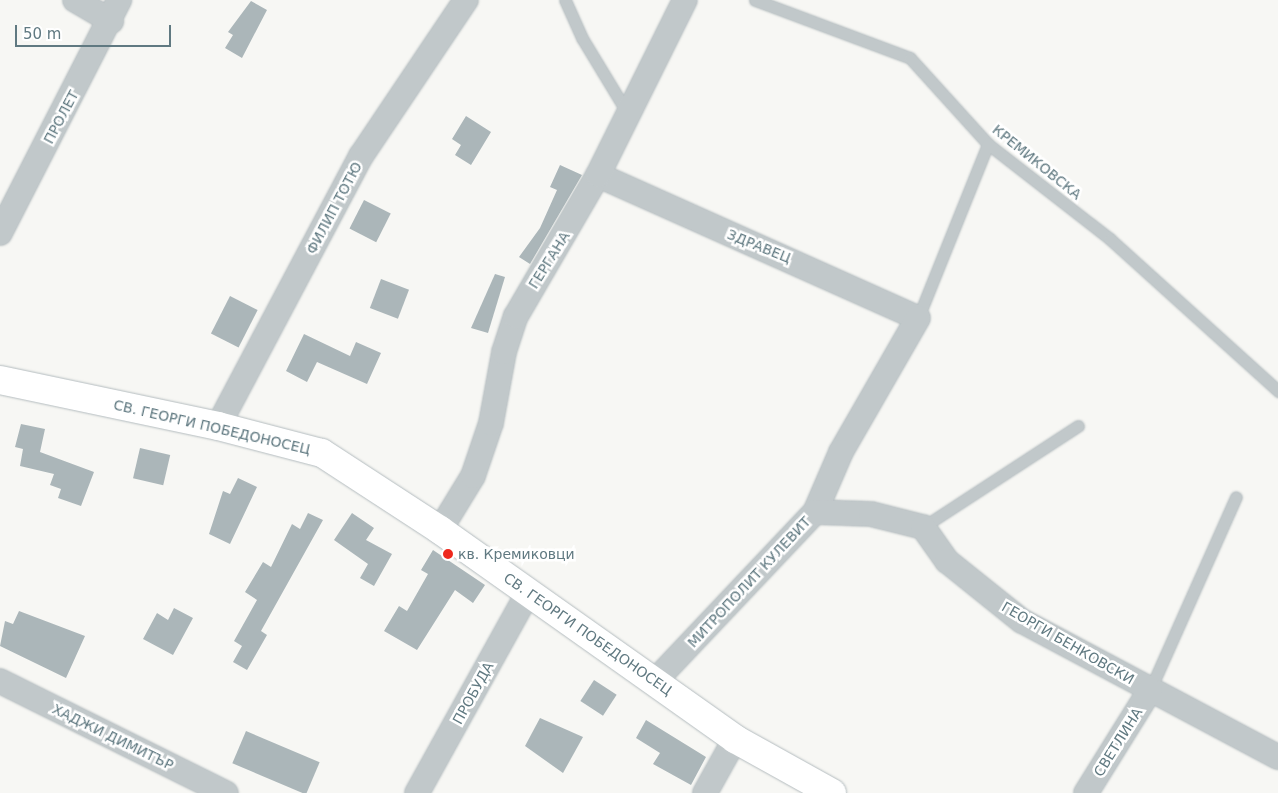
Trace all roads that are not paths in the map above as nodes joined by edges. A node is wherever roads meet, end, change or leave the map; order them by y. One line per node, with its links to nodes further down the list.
1 (75, 0): 6 (street)
2 (466, 0): 14 (street, ФИЛИП ТОТЮ)
3 (565, 0): 7 (lane)
4 (685, 0): 7 (street, ГЕРГАНА)
5 (755, 0): 8 (lane, КРЕМИКОВСКА)
6 (115, 11): 10 (street, ПРОЛЕТ)
7 (628, 114): 9 (street, ГЕРГАНА)
8 (988, 144): 11 (lane); 13 (lane, КРЕМИКОВСКА)
9 (598, 175): 11 (street, ЗДРАВЕЦ); 19 (street, ГЕРГАНА)
10 (0, 233)
11 (918, 318): 17 (street, МИТРОПОЛИТ КУЛЕВИТ)
12 (0, 380): 14 (street, СВ. ГЕОРГИ ПОБЕДОНОСЕЦ)
13 (1278, 391)
14 (218, 426): 19 (street, СВ. ГЕОРГИ ПОБЕДОНОСЕЦ)
15 (1078, 426): 18 (lane)
16 (1236, 497): 23 (lane)
17 (815, 512): 18 (street); 21 (street, МИТРОПОЛИТ КУЛЕВИТ)
18 (923, 527): 23 (street, ГЕОРГИ БЕНКОВСКИ)
19 (440, 530): 20 (street, СВ. ГЕОРГИ ПОБЕДОНОСЕЦ)
20 (528, 593): 21 (street, СВ. ГЕОРГИ ПОБЕДОНОСЕЦ); 27 (street, ПРОБУДА)
21 (656, 680): 24 (street, СВ. ГЕОРГИ ПОБЕДОНОСЕЦ)
22 (0, 681): 26 (street, ХАДЖИ ДИМИТЪР)
23 (1150, 690): 25 (street, ГЕОРГИ БЕНКОВСКИ); 30 (street, СВЕТЛИНА)
24 (735, 739): 28 (street); 29 (street, СВ. ГЕОРГИ ПОБЕДОНОСЕЦ)
25 (1278, 757)
26 (226, 793)
27 (417, 793)
28 (705, 793)
29 (832, 793)
30 (1086, 793)

